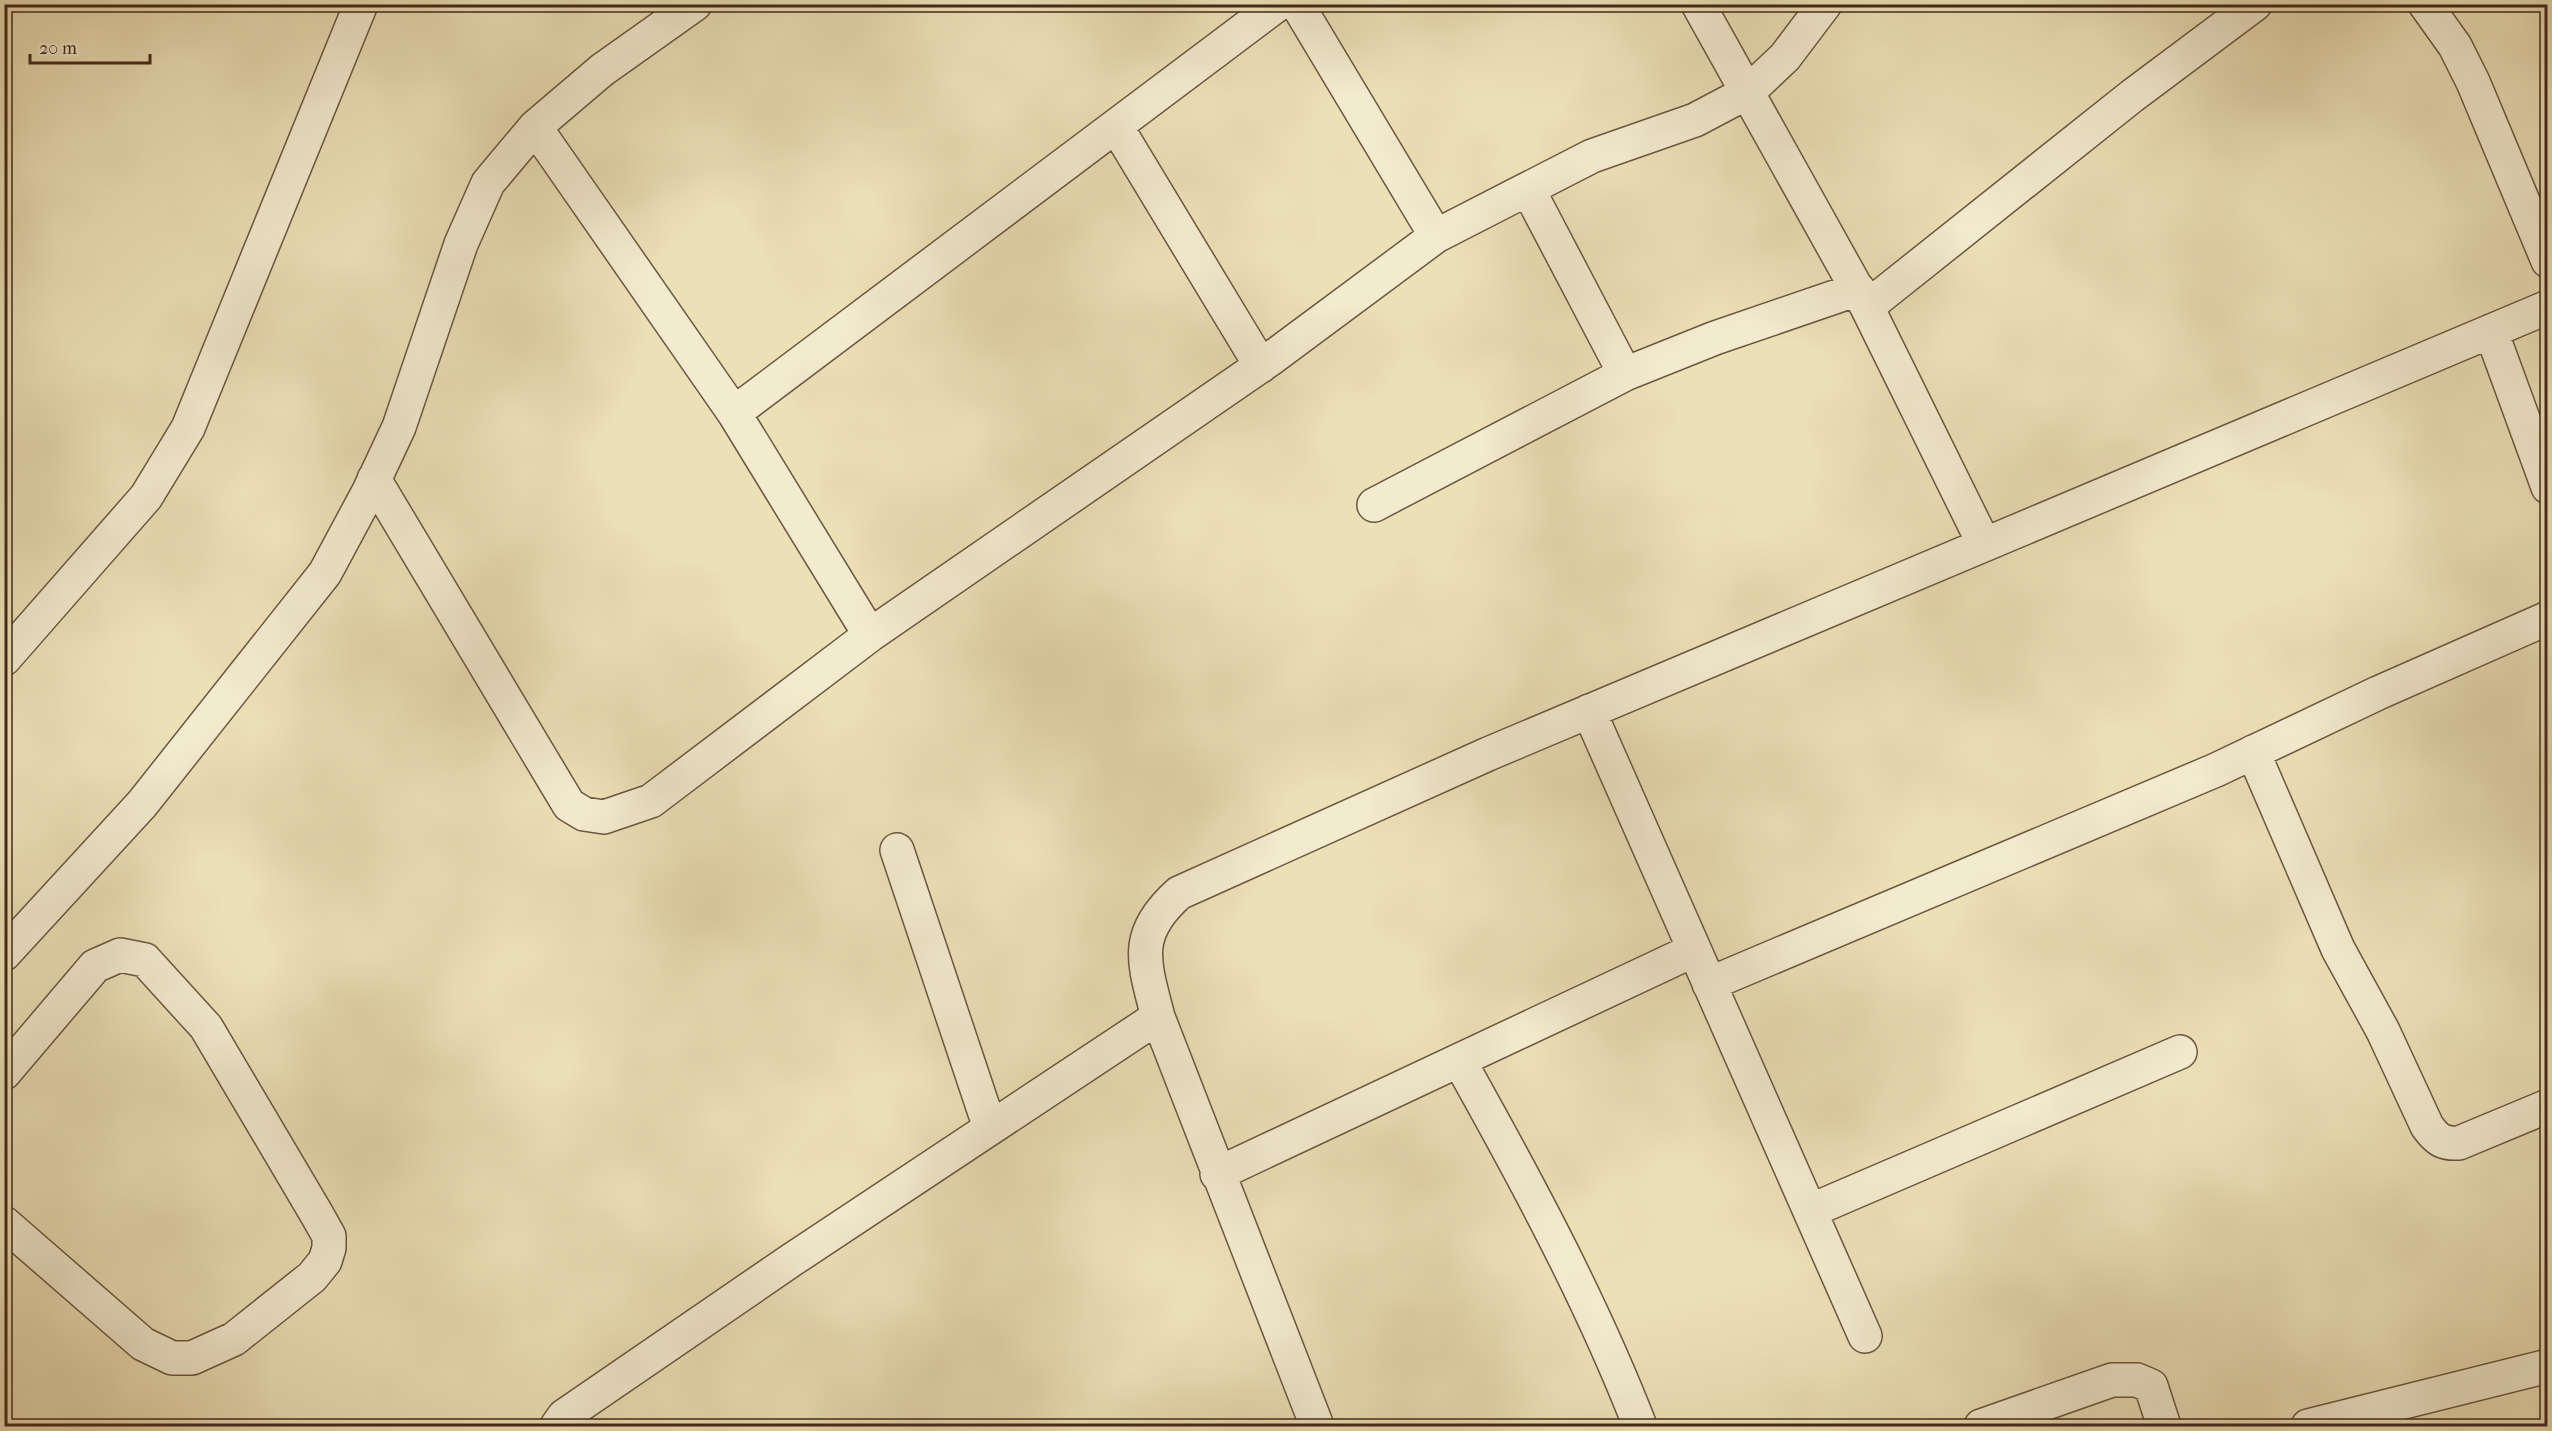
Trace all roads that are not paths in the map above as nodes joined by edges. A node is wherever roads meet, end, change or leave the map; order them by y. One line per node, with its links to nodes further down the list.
1 (361, 4): 27 (street)
2 (695, 4): 10 (street)
3 (1278, 4): 11 (street)
4 (1297, 4): 13 (street)
5 (1698, 4): 9 (street)
6 (1826, 4): 9 (street)
7 (2255, 4): 15 (street)
8 (2425, 4): 14 (street)
9 (1748, 92): 12 (street); 15 (street)
10 (535, 126): 20 (street); 21 (street)
11 (1116, 126): 18 (street); 20 (street)
12 (1528, 189): 13 (street); 19 (street)
13 (1436, 236): 18 (street)
14 (2547, 261)
15 (1863, 298): 19 (street); 24 (street)
16 (2547, 308): 17 (street)
17 (2491, 331): 22 (street); 24 (street)
18 (1260, 366): 26 (street)
19 (1625, 374): 23 (street)
20 (734, 413): 26 (street)
21 (374, 479): 26 (street); 32 (street)
22 (2547, 487)
23 (1374, 505)
24 (1984, 544): 28 (street)
25 (2547, 618): 29 (street)
26 (870, 635)
27 (4, 659)
28 (1589, 711): 31 (street); 34 (street)
29 (2253, 752): 33 (street); 38 (street)
30 (897, 850): 39 (street)
31 (1694, 950): 33 (street); 36 (street)
32 (4, 954)
33 (1709, 984): 41 (street)
34 (1158, 1017): 39 (street); 40 (street)
35 (2180, 1052): 41 (street)
36 (1460, 1062): 40 (street); 47 (street)
37 (4, 1073): 42 (street)
38 (2547, 1107)
39 (990, 1128): 45 (street)
40 (1217, 1174): 46 (street)
41 (1810, 1211): 43 (street)
42 (4, 1223)
43 (1865, 1336)
44 (2547, 1366): 50 (street)
45 (557, 1426)
46 (1317, 1426)
47 (1640, 1426)
48 (1981, 1426): 49 (street)
49 (2164, 1426)
50 (2308, 1426)

